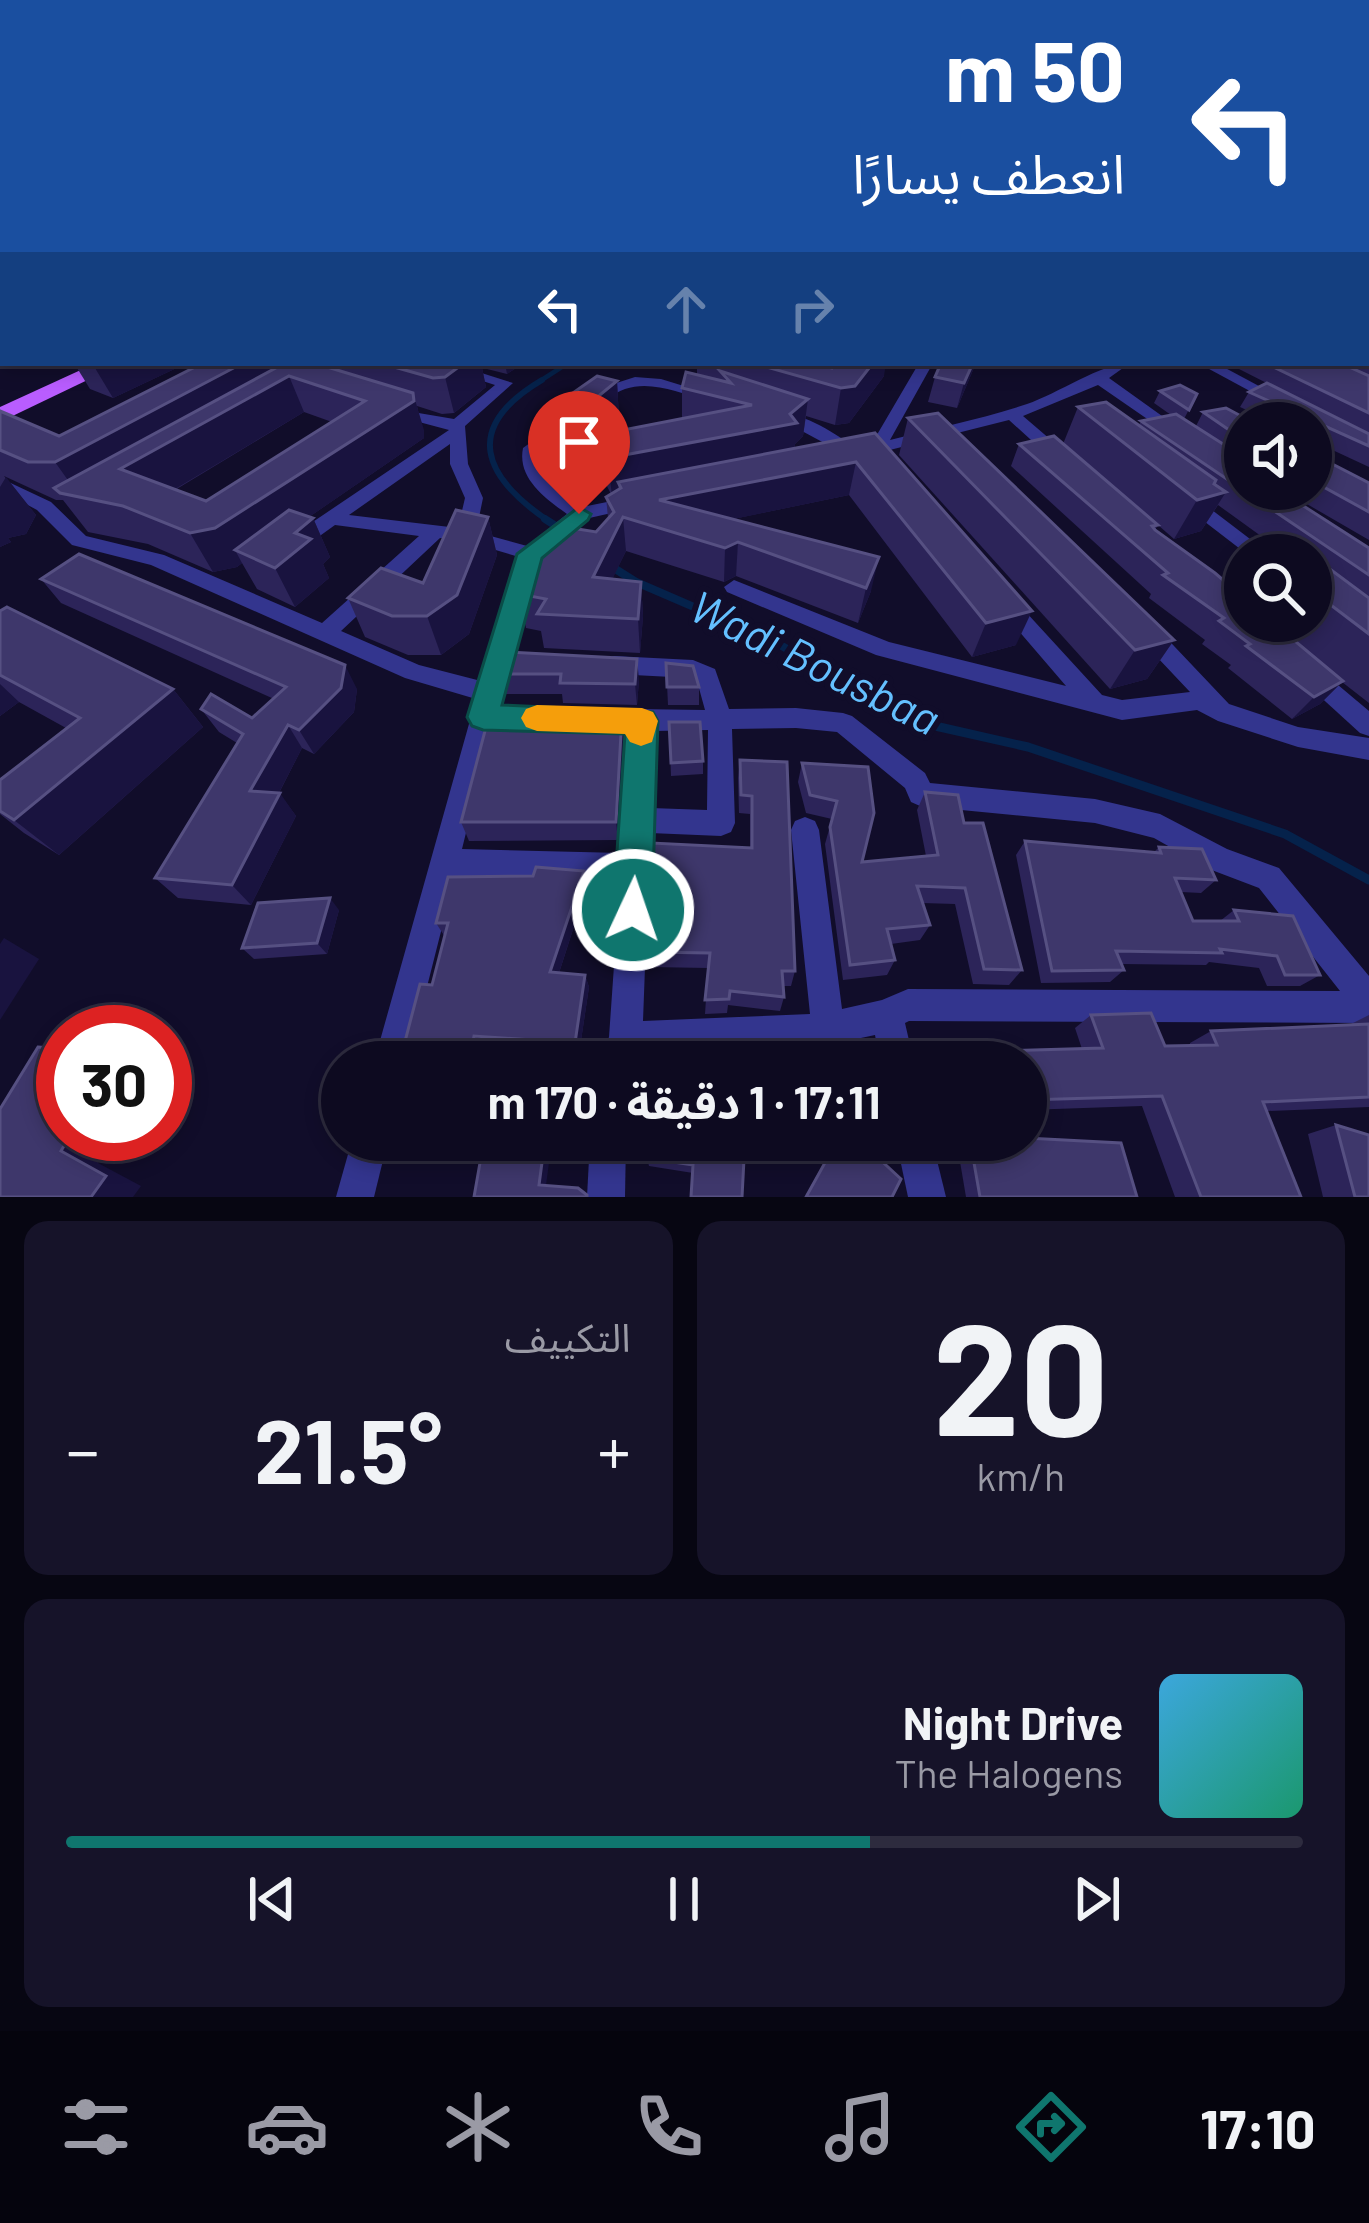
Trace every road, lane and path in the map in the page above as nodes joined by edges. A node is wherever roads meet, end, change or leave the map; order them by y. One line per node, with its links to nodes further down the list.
1 (106, 366): 16 (main road)
2 (445, 366): 18 (street)
3 (924, 366): 23 (street)
4 (1119, 366): 6 (street)
5 (1211, 366): 10 (street)
6 (1100, 379): 8 (street); 12 (street)
7 (720, 398): 13 (street)
8 (1127, 398): 9 (street); 21 (street)
9 (1107, 402)
10 (1280, 402)
11 (374, 405): 18 (street)
12 (1070, 405): 15 (street); 19 (street)
13 (587, 406)
14 (760, 410): 23 (street)
15 (1011, 414): 19 (street); 20 (street)
16 (0, 415)
17 (568, 420): 29 (street)
18 (457, 428): 30 (street); 33 (street)
19 (1029, 430): 25 (street)
20 (950, 431): 22 (street); 23 (street)
21 (1186, 439)
22 (966, 448)
23 (872, 458): 24 (street)
24 (835, 461)
25 (1083, 477)
26 (0, 483): 39 (street)
27 (1173, 489): 32 (street)
28 (649, 500): 29 (street)
29 (579, 514): 35 (street)
30 (332, 519): 31 (street); 34 (street)
31 (434, 533): 33 (street); 41 (street)
32 (1233, 534)
33 (466, 535): 35 (street)
34 (284, 551)
35 (530, 554): 45 (street)
36 (251, 573): 39 (street)
37 (991, 585): 44 (street)
38 (734, 586): 44 (street)
39 (225, 590): 41 (street)
40 (1129, 614): 46 (street)
41 (325, 633): 45 (street)
42 (584, 664): 47 (street)
43 (1300, 666): 49 (street)
44 (1095, 703): 46 (street)
45 (486, 705): 48 (street); 53 (street)
46 (1227, 714): 50 (street)
47 (720, 718): 48 (street); 51 (street); 55 (street)
48 (642, 721): 51 (street)
49 (1369, 726)
50 (1369, 748)
51 (636, 820): 54 (street)
52 (805, 830): 57 (street)
53 (444, 862): 54 (street); 58 (street)
54 (635, 867): 59 (street)
55 (1369, 1004): 56 (street)
56 (888, 1018): 57 (street); 61 (street)
57 (828, 1028): 60 (street)
58 (397, 1041)
59 (622, 1041)
60 (706, 1041)
61 (893, 1041)
62 (364, 1161): 65 (street)
63 (607, 1161): 66 (street)
64 (919, 1161): 67 (street)
65 (355, 1197)
66 (606, 1197)
67 (927, 1197)

